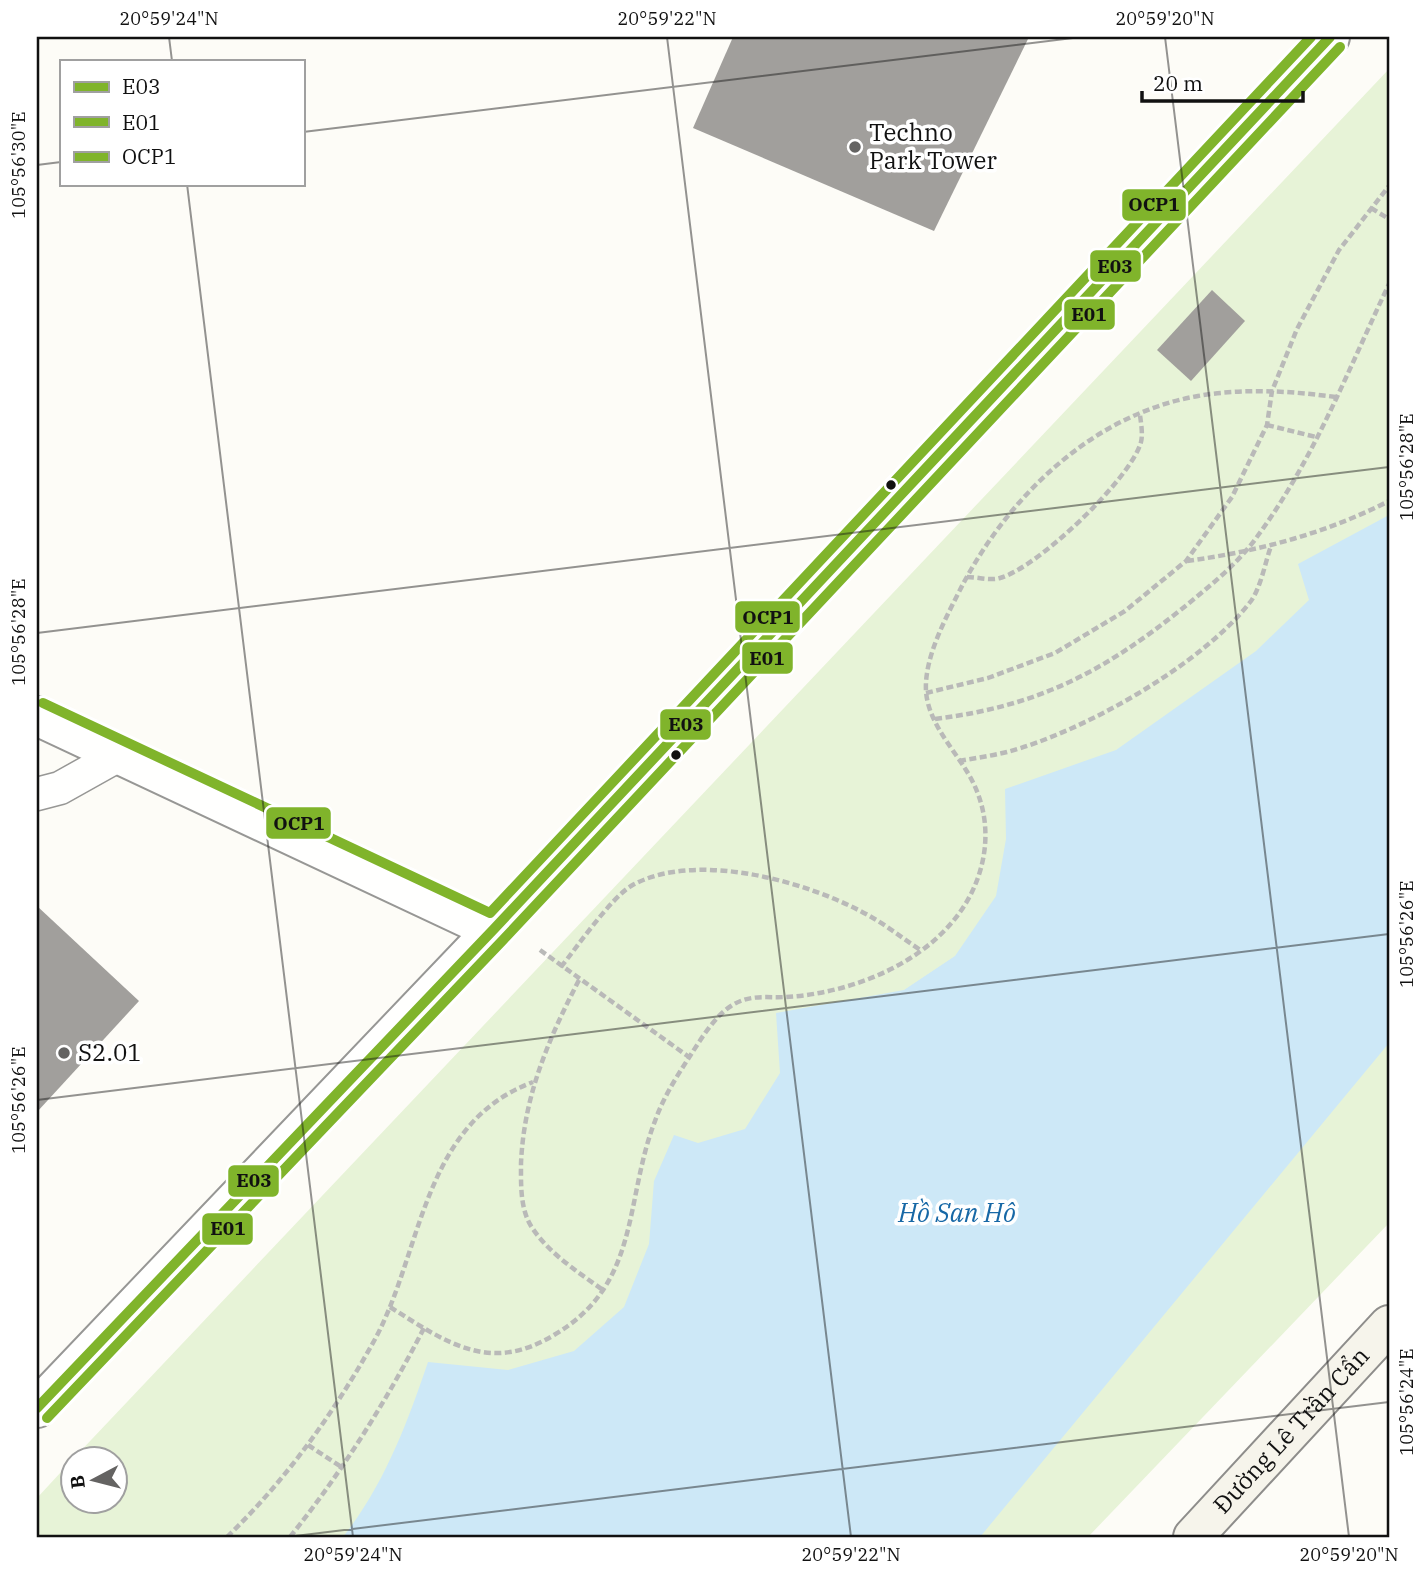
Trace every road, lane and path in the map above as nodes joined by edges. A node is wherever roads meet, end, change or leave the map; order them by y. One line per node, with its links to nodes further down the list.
1 (1330, 37): 22 (street)
2 (1389, 186): 3 (path)
3 (1371, 208): 4 (path); 6 (path)
4 (1389, 219)
5 (1389, 284): 7 (path)
6 (1272, 391): 7 (path); 8 (path); 9 (path)
7 (1336, 397): 10 (path)
8 (1140, 415): 15 (path); 15 (path)
9 (1267, 425): 10 (path); 14 (path)
10 (1316, 437): 13 (path)
11 (1389, 501): 12 (path)
12 (1271, 546): 13 (path); 20 (path)
13 (1245, 552): 14 (path); 18 (path)
14 (1186, 561): 16 (path)
15 (967, 577): 16 (path)
16 (926, 693): 18 (path)
17 (37, 716): 19 (street)
18 (934, 719): 20 (path)
19 (119, 755): 21 (lane); 22 (street)
20 (960, 761): 24 (path)
21 (37, 794)
22 (493, 930): 33 (street)
23 (539, 950): 25 (path)
24 (922, 951): 25 (path); 27 (path)
25 (561, 967): 26 (path)
26 (579, 980): 27 (path); 28 (path)
27 (689, 1057): 29 (path)
28 (533, 1082): 29 (path); 30 (path)
29 (603, 1290): 32 (path)
30 (390, 1307): 32 (path); 34 (path)
31 (1389, 1325): 38 (main road, Đường Lê Trần Cẩn)
32 (424, 1328): 35 (path)
33 (37, 1408)
34 (308, 1446): 35 (path); 36 (path)
35 (343, 1468): 37 (path)
36 (227, 1537)
37 (290, 1537)
38 (1193, 1537)

